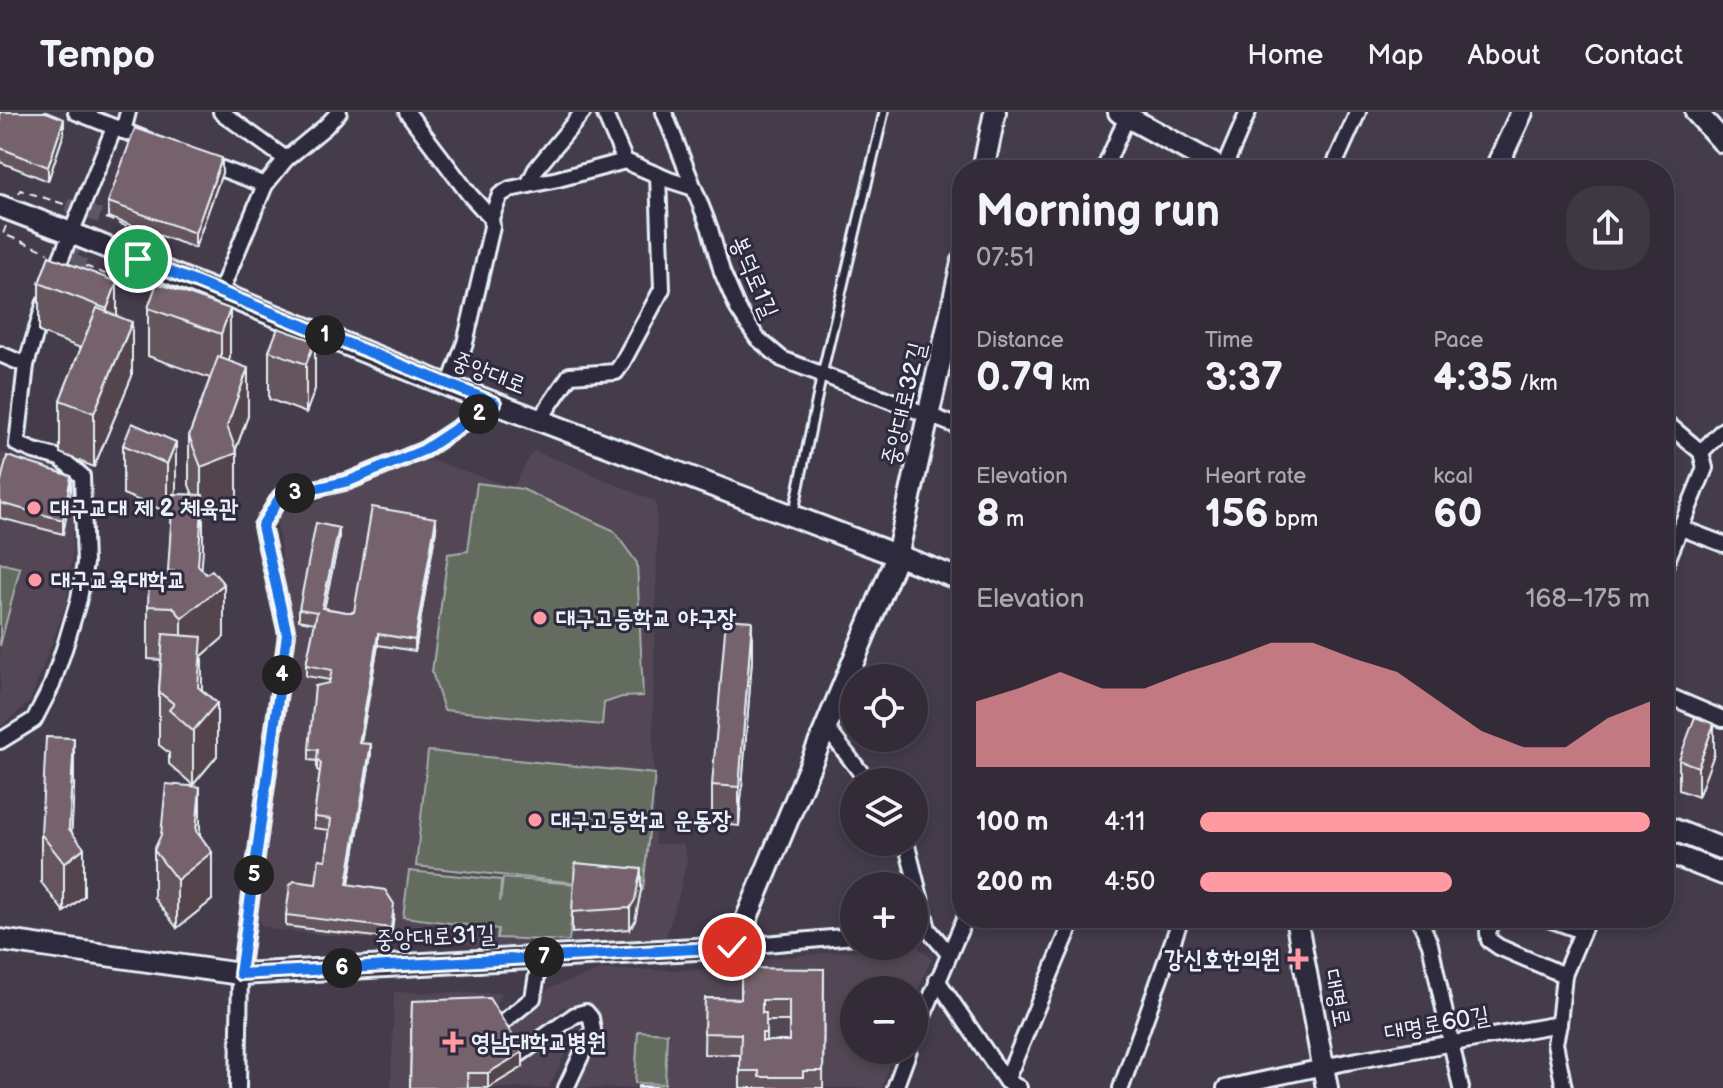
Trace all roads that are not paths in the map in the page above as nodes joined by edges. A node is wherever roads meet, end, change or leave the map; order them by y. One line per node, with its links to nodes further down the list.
1 (76, 112): 16 (street)
2 (128, 112): 16 (street)
3 (221, 112): 20 (street)
4 (339, 112): 20 (street)
5 (407, 112): 33 (street)
6 (583, 112): 30 (street)
7 (604, 112): 27 (street)
8 (664, 112): 31 (street, 봉덕로1길)
9 (884, 112): 39 (lane)
10 (995, 112): 21 (street)
11 (1248, 112): 24 (street)
12 (1358, 112): 25 (street)
13 (1522, 112): 26 (street)
14 (1696, 112): 17 (street)
15 (1125, 113): 22 (street); 23 (street)
16 (118, 129): 18 (street); 34 (street)
17 (1723, 142)
18 (162, 146)
19 (188, 156): 29 (street)
20 (286, 159): 29 (street)
21 (985, 160)
22 (1108, 160)
23 (1206, 160)
24 (1227, 160)
25 (1336, 160)
26 (1500, 160)
27 (625, 161): 28 (street); 30 (street)
28 (658, 175): 31 (street); 43 (street)
29 (265, 185): 35 (street)
30 (528, 185): 33 (street)
31 (694, 188): 39 (street, 봉덕로1길)
32 (6, 208): 34 (street, 중앙대로)
33 (491, 218): 40 (street)
34 (71, 233): 35 (street, 중앙대로); 38 (street)
35 (220, 293): 40 (street, 중앙대로)
36 (952, 308): 42 (street, 중앙대로32길)
37 (0, 354): 38 (street)
38 (26, 365): 57 (street)
39 (822, 374): 42 (street, 봉덕로1길); 48 (lane)
40 (449, 386): 41 (street, 중앙대로)
41 (495, 403): 43 (street, 중앙대로); 76 (street)
42 (929, 413): 44 (street, 봉덕로1길); 52 (street, 중앙대로32길)
43 (540, 419): 48 (street, 중앙대로)
44 (952, 423)
45 (1674, 429): 47 (street)
46 (1723, 430): 47 (street)
47 (1701, 452): 49 (street)
48 (793, 518): 52 (street, 중앙대로)
49 (1681, 528): 50 (street); 51 (street)
50 (1722, 543)
51 (1674, 544)
52 (897, 556): 53 (street, 중앙대로); 56 (street)
53 (952, 576)
54 (1674, 698): 55 (street)
55 (1723, 719)
56 (826, 727): 58 (street); 73 (street)
57 (0, 741)
58 (857, 768)
59 (1674, 830): 60 (street)
60 (1723, 849)
61 (1674, 855): 62 (street)
62 (1723, 874)
63 (961, 928): 74 (street)
64 (1070, 928): 86 (street)
65 (1177, 928): 90 (street)
66 (1298, 928): 85 (street, 대명로)
67 (1423, 928): 82 (street)
68 (1490, 928): 77 (street)
69 (1583, 928): 77 (street)
70 (928, 935): 74 (street)
71 (840, 937): 73 (street)
72 (0, 940): 76 (street, 중앙대로31길)
73 (732, 947): 75 (street, 중앙대로31길)
74 (949, 954): 78 (street)
75 (540, 957): 76 (street, 중앙대로31길); 81 (street)
76 (240, 974): 87 (street)
77 (1564, 975): 80 (street)
78 (937, 980): 79 (street); 86 (street)
79 (928, 1002)
80 (1559, 1024): 82 (street, 대명로60길); 93 (street)
81 (485, 1037)
82 (1453, 1043): 85 (street, 대명로60길); 92 (street)
83 (904, 1064): 89 (street)
84 (498, 1069): 88 (street)
85 (1326, 1078): 91 (street, 대명로60길)
86 (1013, 1085)
87 (238, 1088)
88 (566, 1088)
89 (895, 1088)
90 (1121, 1088)
91 (1225, 1088)
92 (1461, 1088)
93 (1564, 1088)

